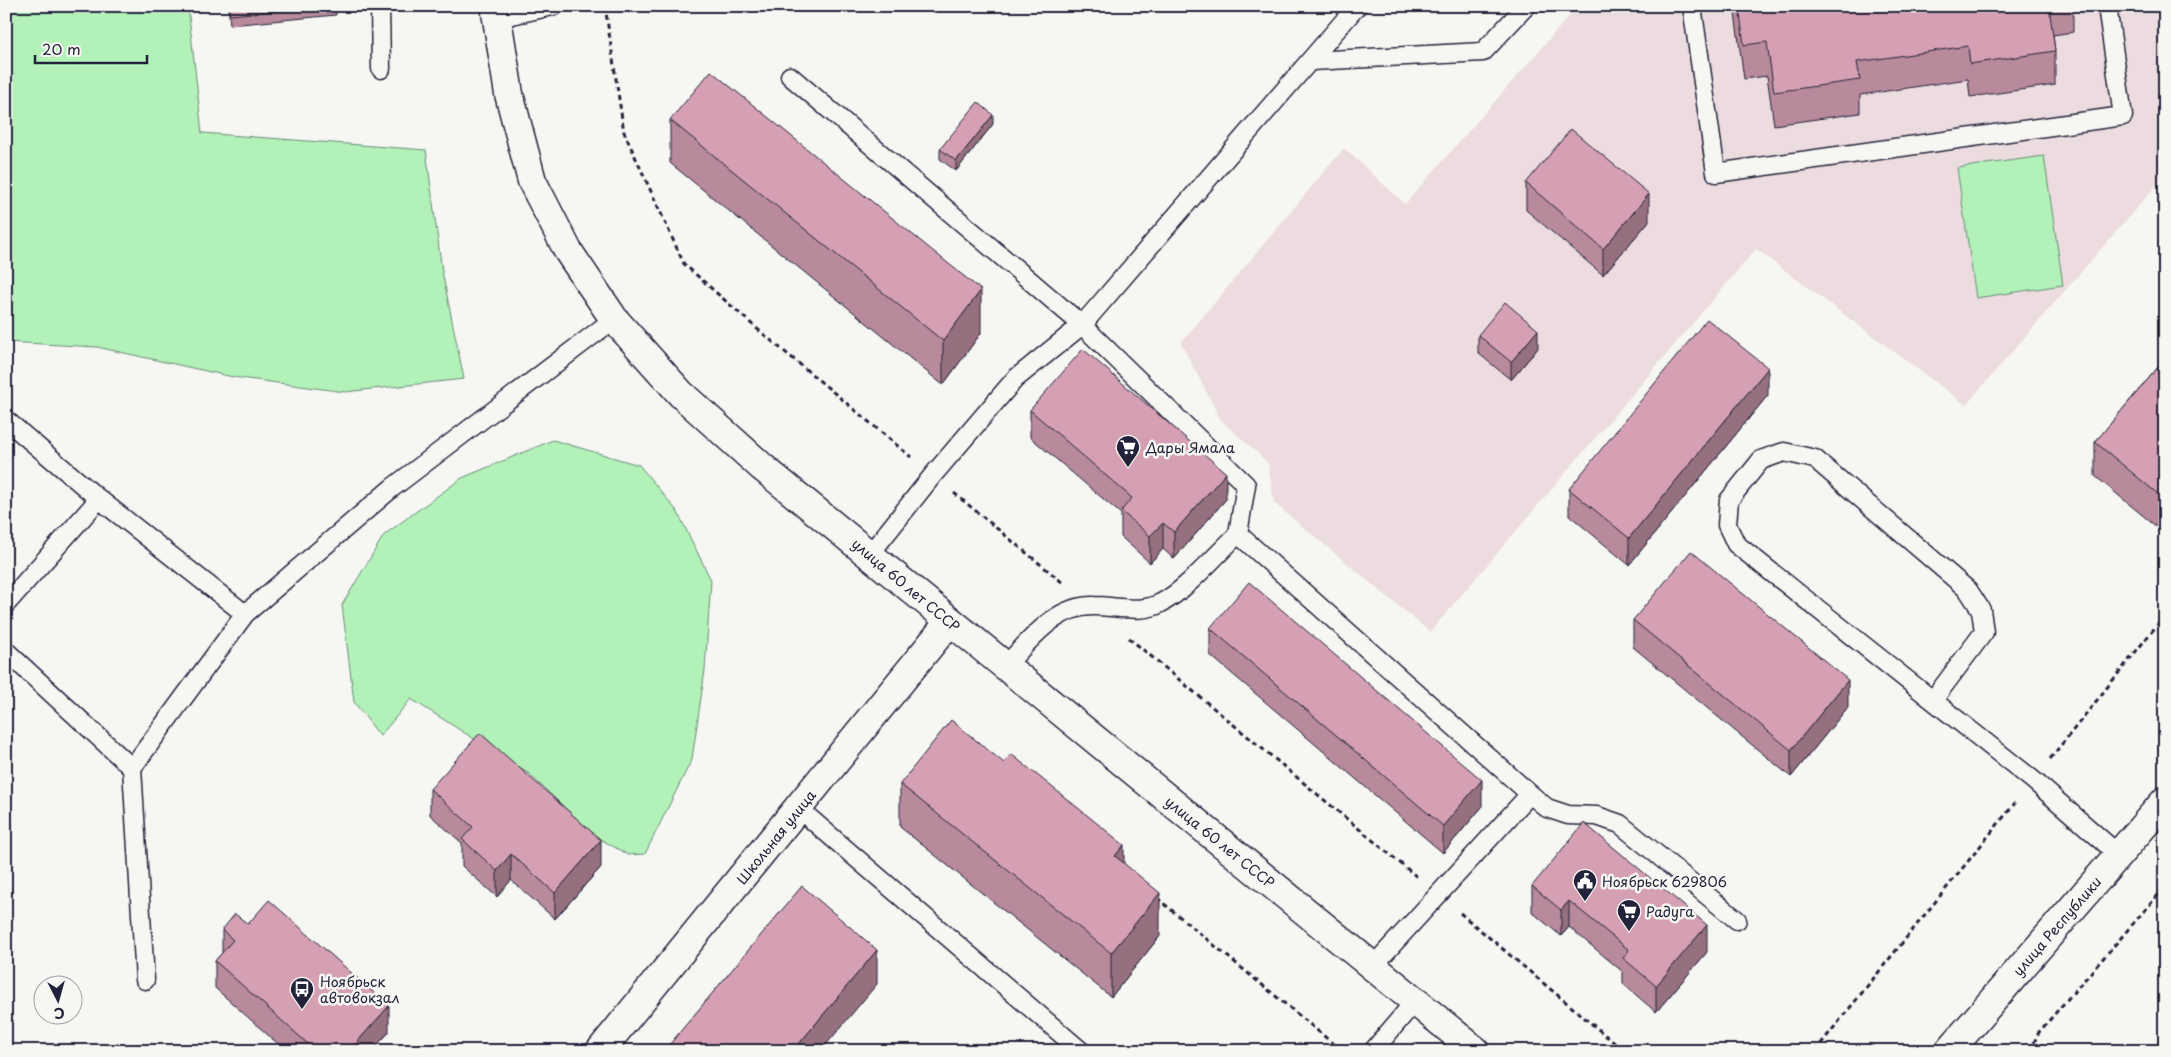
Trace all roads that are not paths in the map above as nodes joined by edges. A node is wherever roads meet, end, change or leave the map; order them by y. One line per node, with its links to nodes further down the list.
1 (380, 6): 9 (lane)
2 (553, 6): 7 (lane)
3 (1357, 6): 8 (lane)
4 (1526, 6): 8 (lane)
5 (1692, 6): 6 (lane)
6 (2107, 6)
7 (496, 12): 11 (main road, улица 60 лет СССР)
8 (1311, 61): 12 (lane)
9 (381, 69)
10 (790, 76): 12 (lane)
11 (614, 319): 16 (main road, улица 60 лет СССР); 18 (lane)
12 (1082, 326): 15 (lane); 16 (lane)
13 (6, 420): 14 (lane)
14 (99, 499): 17 (lane); 18 (lane)
15 (1238, 534): 21 (lane); 24 (lane)
16 (870, 554): 19 (main road, улица 60 лет СССР)
17 (6, 604)
18 (244, 614): 23 (lane)
19 (950, 621): 21 (main road, улица 60 лет СССР); 26 (main road, Школьная улица)
20 (6, 652): 23 (lane)
21 (1005, 666): 29 (main road, улица 60 лет СССР)
22 (1933, 700): 22 (lane); 27 (lane)
23 (132, 768): 30 (lane)
24 (1530, 794): 28 (lane); 29 (lane)
25 (2165, 801): 27 (main road, улица Республики)
26 (799, 809): 32 (main road, Школьная улица); 33 (lane)
27 (2119, 855): 36 (main road, улица Республики)
28 (1737, 920)
29 (1373, 966): 31 (main road, улица 60 лет СССР)
30 (145, 980)
31 (1415, 1001): 34 (lane); 35 (main road, улица 60 лет СССР)
32 (600, 1051)
33 (1081, 1051)
34 (1373, 1051)
35 (1476, 1051)
36 (1949, 1051)

